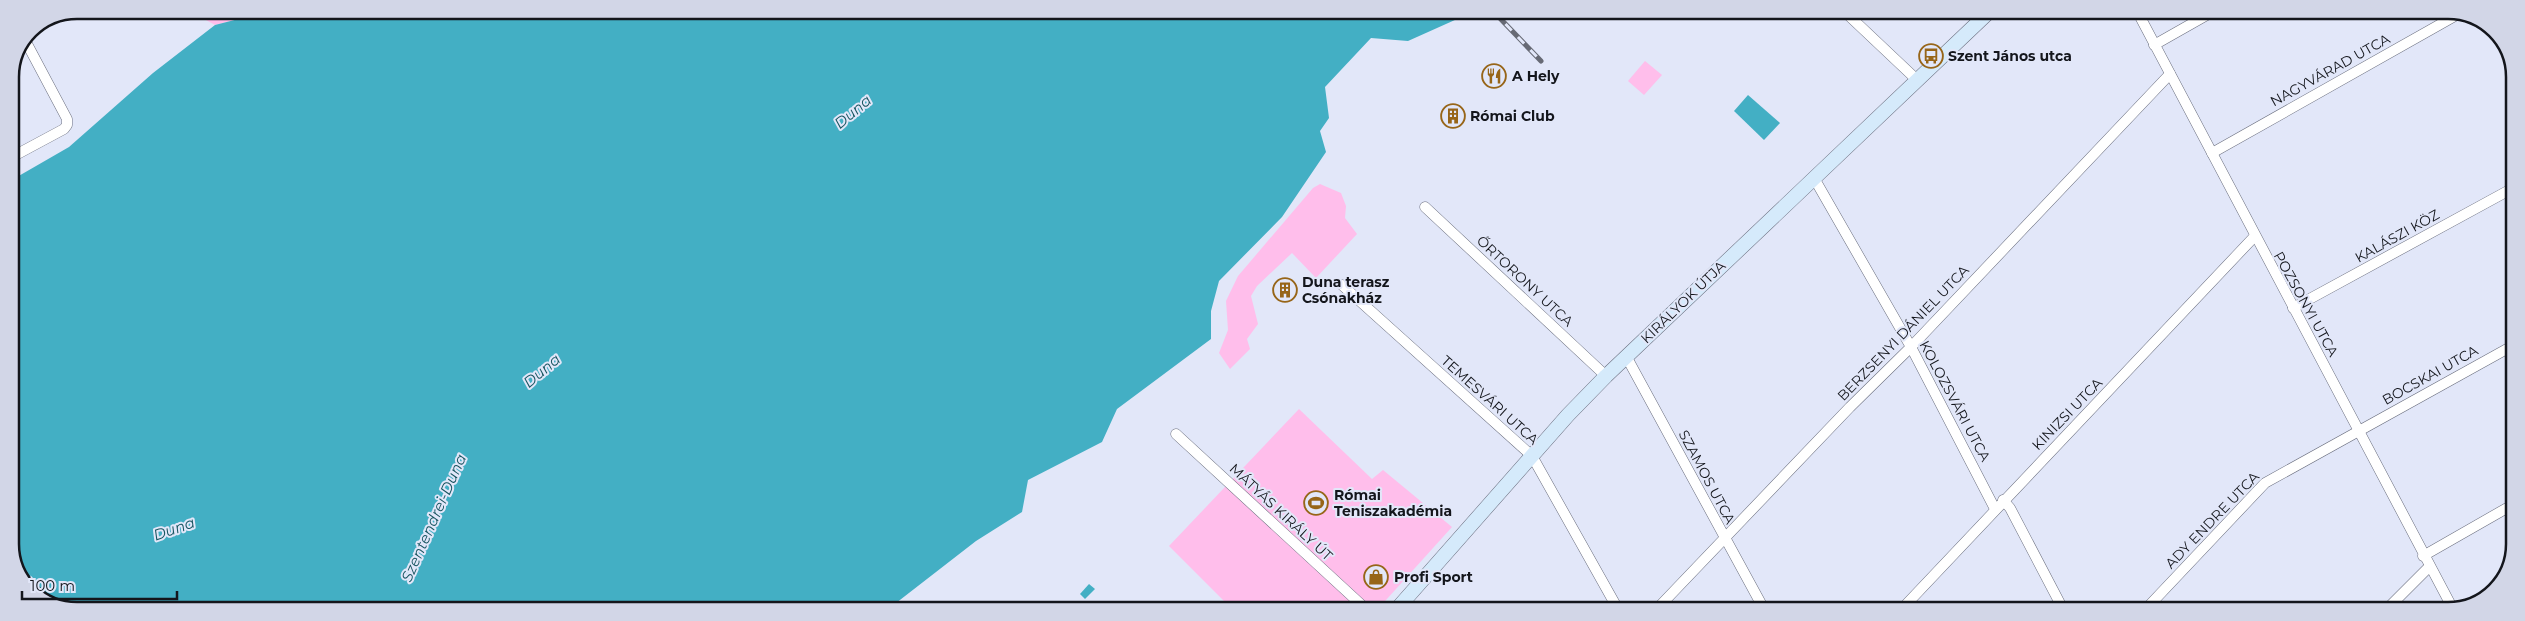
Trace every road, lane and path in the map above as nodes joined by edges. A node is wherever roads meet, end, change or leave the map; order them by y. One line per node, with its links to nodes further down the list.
1 (1852, 19): 9 (street)
2 (1981, 19): 9 (street, KIRÁLYOK ÚTJA)
3 (2141, 19): 6 (street, POZSONYI UTCA)
4 (2200, 19): 6 (street)
5 (2449, 19): 11 (street, NAGYVÁRAD UTCA)
6 (2154, 45): 8 (street, POZSONYI UTCA)
7 (28, 46): 10 (street)
8 (2170, 74): 11 (street, POZSONYI UTCA); 18 (street, BERZSENYI DÁNIEL UTCA)
9 (1916, 79): 12 (street, KIRÁLYOK ÚTJA)
10 (19, 153)
11 (2212, 153): 15 (street, POZSONYI UTCA)
12 (1814, 178): 18 (street, KOLOZSVÁRI UTCA); 20 (street, KIRÁLYOK ÚTJA)
13 (2506, 191): 17 (street, KALÁSZI KÖZ)
14 (1424, 207): 21 (street, ŐRTORONY UTCA)
15 (2254, 236): 17 (street, POZSONYI UTCA); 25 (street, KINIZSI UTCA)
16 (1342, 285): 24 (street, TEMESVÁRI UTCA)
17 (2293, 308): 22 (street, POZSONYI UTCA)
18 (1911, 347): 26 (street, KOLOZSVÁRI UTCA); 28 (street, BERZSENYI DÁNIEL UTCA)
19 (2506, 349): 22 (street, BOCSKAI UTCA)
20 (1626, 356): 21 (street, KIRÁLYOK ÚTJA); 28 (street, SZAMOS UTCA)
21 (1606, 376): 24 (street, KIRÁLYOK ÚTJA)
22 (2360, 429): 29 (street, POZSONYI UTCA); 38 (street, ADY ENDRE UTCA)
23 (1176, 434): 31 (street, MÁTYÁS KIRÁLY ÚT)
24 (1532, 456): 32 (street, KIRÁLYOK ÚTJA); 33 (street, TEMESVÁRI UTCA)
25 (2003, 500): 26 (street, KINIZSI UTCA); 37 (street)
26 (1995, 509): 36 (street, KINIZSI UTCA)
27 (2506, 509): 29 (street)
28 (1724, 538): 34 (street, BERZSENYI DÁNIEL UTCA); 35 (street, SZAMOS UTCA)
29 (2423, 556): 30 (street, POZSONYI UTCA)
30 (2429, 567): 39 (street); 40 (street, POZSONYI UTCA)
31 (1358, 602)
32 (1403, 602)
33 (1614, 602)
34 (1663, 602)
35 (1760, 602)
36 (1908, 602)
37 (2059, 602)
38 (2153, 602)
39 (2394, 602)
40 (2449, 602)

